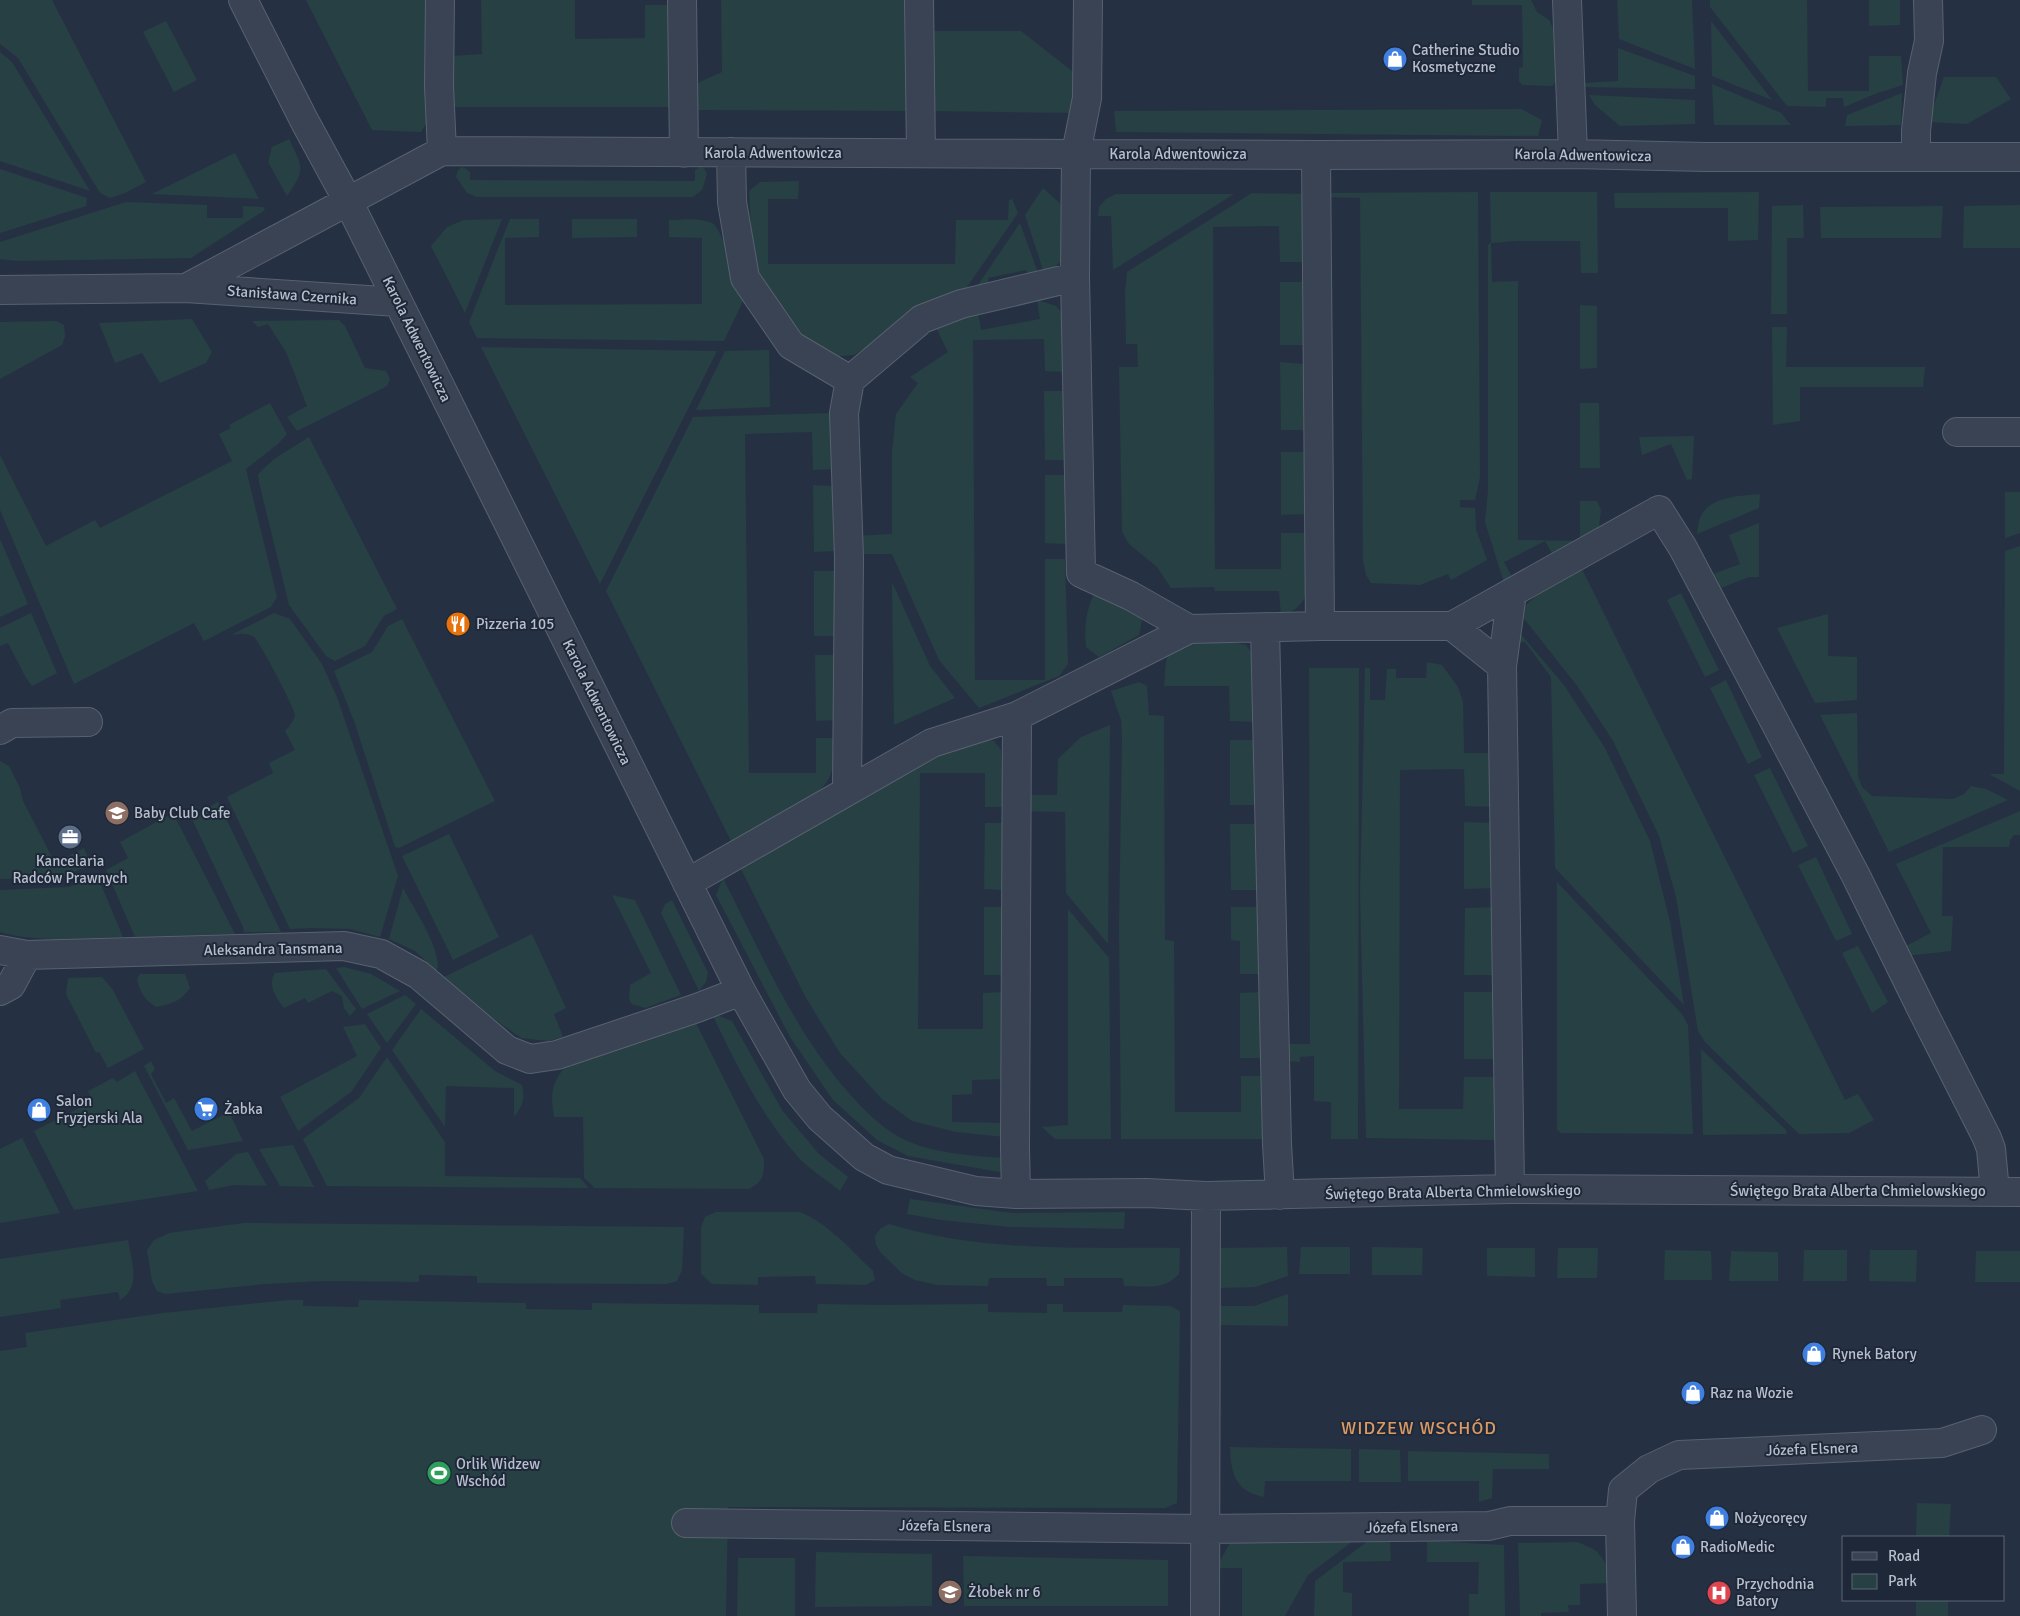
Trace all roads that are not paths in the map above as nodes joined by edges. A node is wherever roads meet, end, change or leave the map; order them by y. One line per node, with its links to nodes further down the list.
1 (243, 0): 17 (street, Karola Adwentowicza)
2 (440, 0): 8 (street)
3 (682, 0): 10 (street)
4 (919, 0): 11 (street)
5 (1088, 0): 12 (street)
6 (1568, 0): 13 (street)
7 (1928, 0): 15 (street)
8 (442, 151): 10 (street, Karola Adwentowicza); 17 (street, Karola Adwentowicza)
9 (731, 152): 10 (street, Karola Adwentowicza); 11 (street, Karola Adwentowicza); 22 (street)
10 (684, 153)
11 (921, 153): 12 (street, Karola Adwentowicza)
12 (1076, 153): 14 (street, Karola Adwentowicza); 18 (street)
13 (1573, 154): 14 (street, Karola Adwentowicza); 15 (street, Karola Adwentowicza)
14 (1316, 155): 26 (street)
15 (1916, 157): 16 (street, Karola Adwentowicza)
16 (2020, 157)
17 (348, 201): 19 (street, Stanisława Czernika); 21 (street, Karola Adwentowicza)
18 (1075, 277): 22 (street); 29 (street)
19 (186, 288): 20 (street, Stanisława Czernika); 21 (street, Stanisława Czernika)
20 (0, 290)
21 (398, 302): 35 (street, Karola Adwentowicza)
22 (850, 380): 34 (street)
23 (1957, 432): 24 (street)
24 (2020, 432)
25 (1512, 593): 27 (street); 30 (street); 42 (street)
26 (1320, 626): 27 (street); 28 (street)
27 (1452, 626): 30 (street)
28 (1265, 628): 29 (street); 44 (street)
29 (1189, 629): 31 (street)
30 (1502, 666): 41 (street)
31 (1017, 716): 34 (street); 43 (street)
32 (88, 722): 33 (street)
33 (0, 730)
34 (847, 790): 35 (street)
35 (687, 883): 39 (street, Karola Adwentowicza)
36 (0, 950): 37 (street, Aleksandra Tansmana)
37 (27, 956): 38 (street); 39 (street, Aleksandra Tansmana)
38 (0, 991)
39 (741, 991): 40 (street, Karola Adwentowicza)
40 (888, 1170): 43 (street, Świętego Brata Alberta Chmielowskiego)
41 (1510, 1189): 42 (street, Świętego Brata Alberta Chmielowskiego); 44 (street, Świętego Brata Alberta Chmielowskiego)
42 (2007, 1192)
43 (1016, 1194): 45 (street, Świętego Brata Alberta Chmielowskiego)
44 (1280, 1195): 45 (street, Świętego Brata Alberta Chmielowskiego)
45 (1206, 1196): 49 (street)
46 (1982, 1430): 47 (street, Józefa Elsnera)
47 (1620, 1521): 49 (street, Józefa Elsnera); 51 (street, Józefa Elsnera)
48 (686, 1523): 49 (street, Józefa Elsnera)
49 (1204, 1529): 50 (street)
50 (1205, 1616)
51 (1622, 1616)

